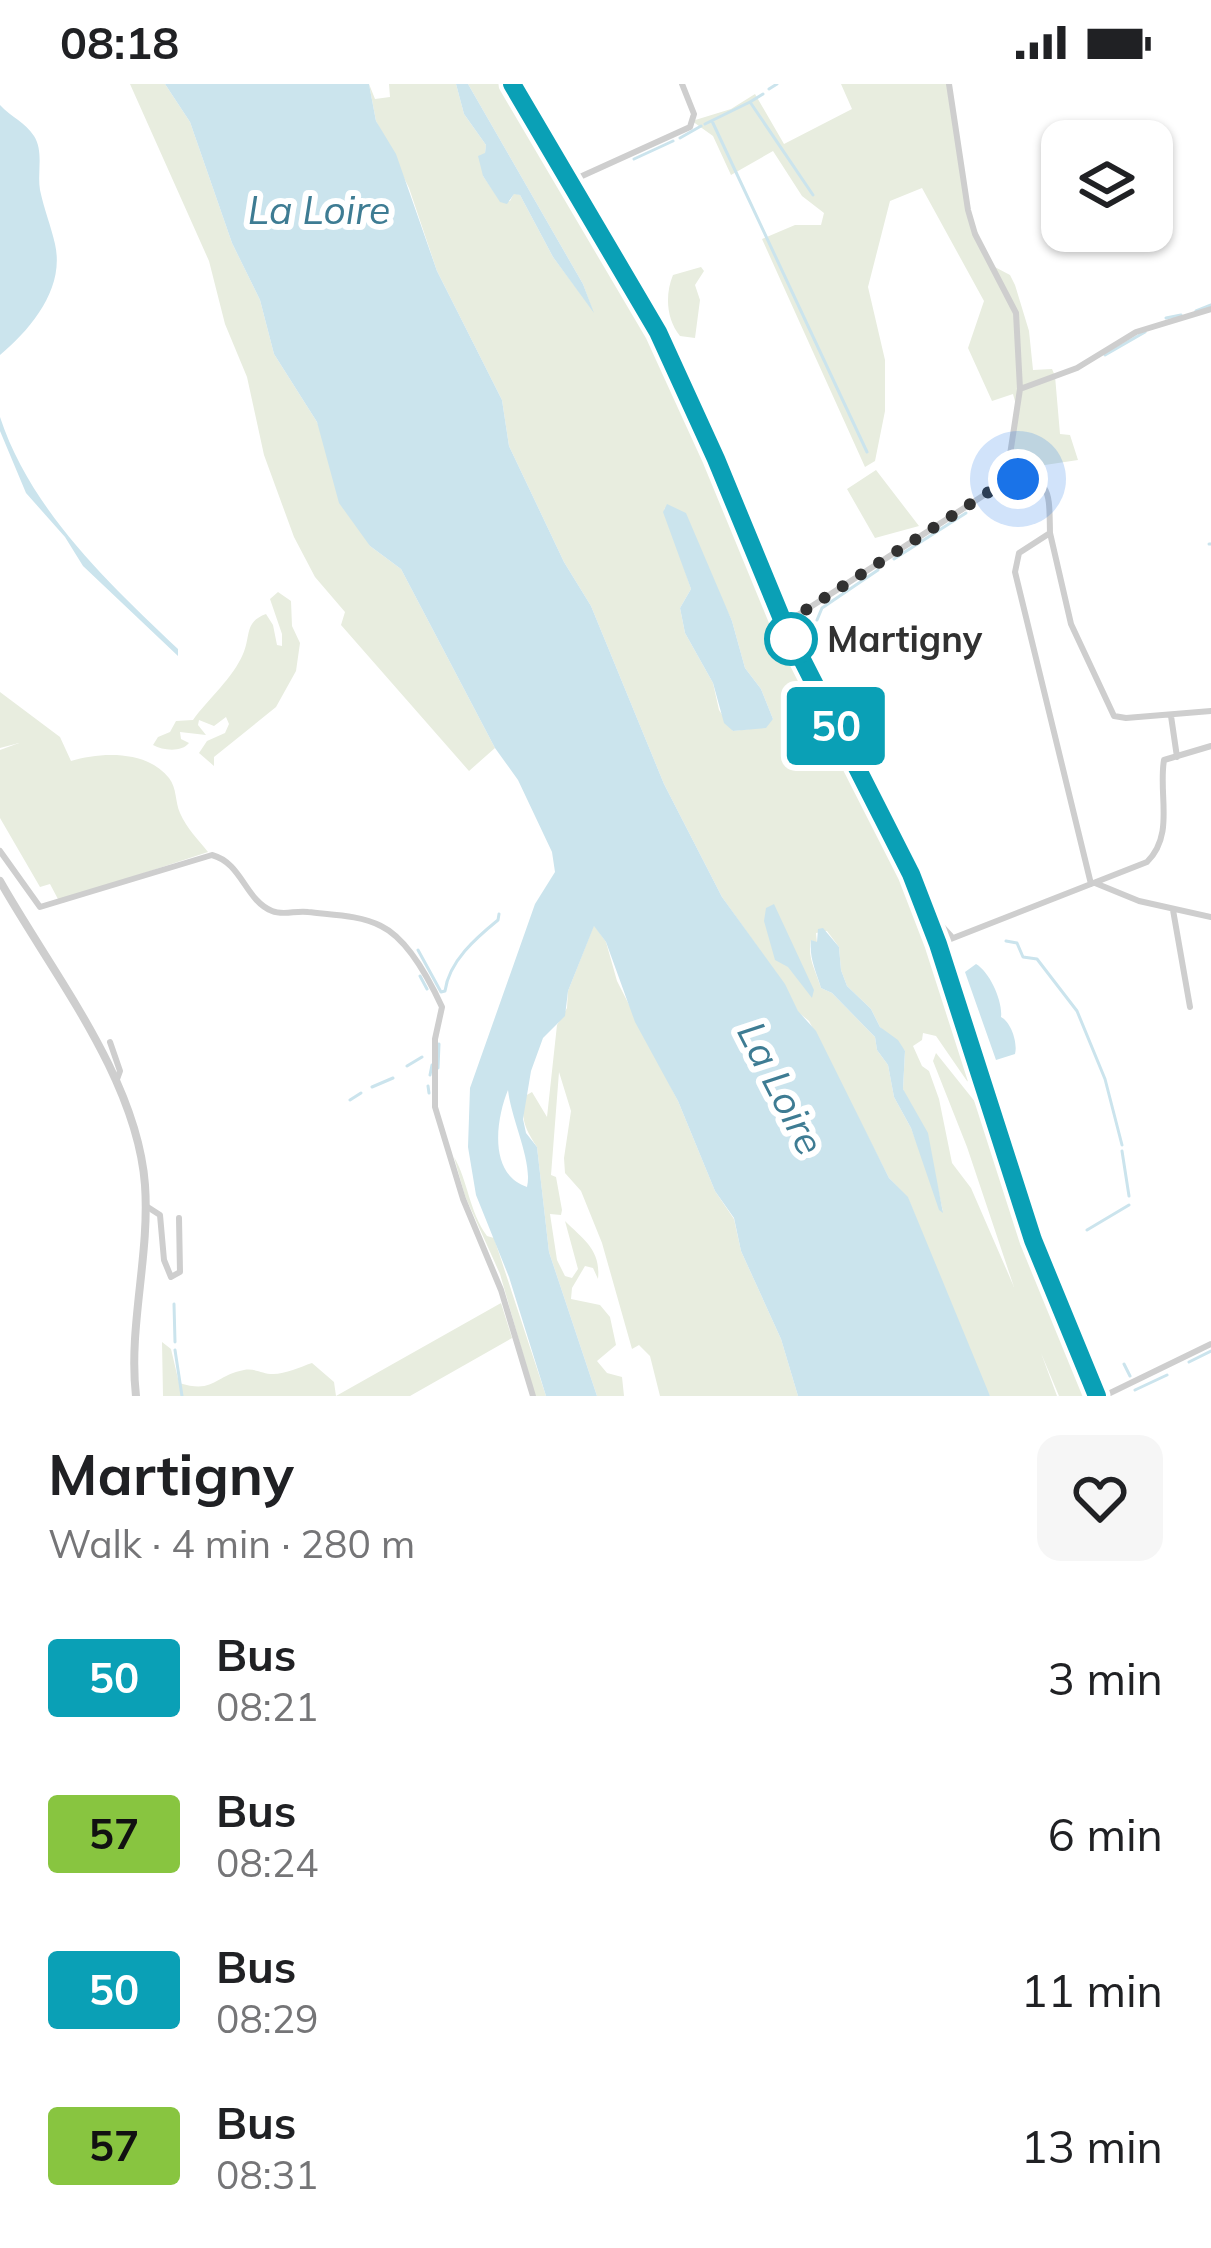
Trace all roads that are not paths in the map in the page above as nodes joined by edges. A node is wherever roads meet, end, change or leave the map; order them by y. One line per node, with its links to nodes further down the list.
1 (512, 84): 4 (main road)
2 (682, 84): 4 (street)
3 (949, 84): 6 (street)
4 (572, 181): 9 (main road)
5 (1211, 309): 6 (street)
6 (1020, 389): 7 (street)
7 (1006, 481): 8 (street); 9 (street)
8 (1050, 533): 11 (street); 16 (street)
9 (784, 624): 17 (main road)
10 (1211, 711): 11 (street)
11 (1171, 716): 13 (street)
12 (1211, 746): 13 (street)
13 (1178, 757): 16 (street)
14 (0, 851): 29 (street)
15 (0, 881): 24 (street)
16 (1093, 884): 18 (street); 20 (street)
17 (926, 909): 20 (street); 21 (main road)
18 (1173, 910): 19 (street); 22 (street)
19 (1211, 917)
20 (952, 938): 21 (street)
21 (938, 944): 30 (main road)
22 (1190, 1007)
23 (110, 1042): 24 (street)
24 (116, 1082): 25 (street)
25 (146, 1206): 26 (street); 28 (street)
26 (179, 1218)
27 (1211, 1344): 30 (street)
28 (136, 1396)
29 (533, 1396)
30 (1100, 1396)

